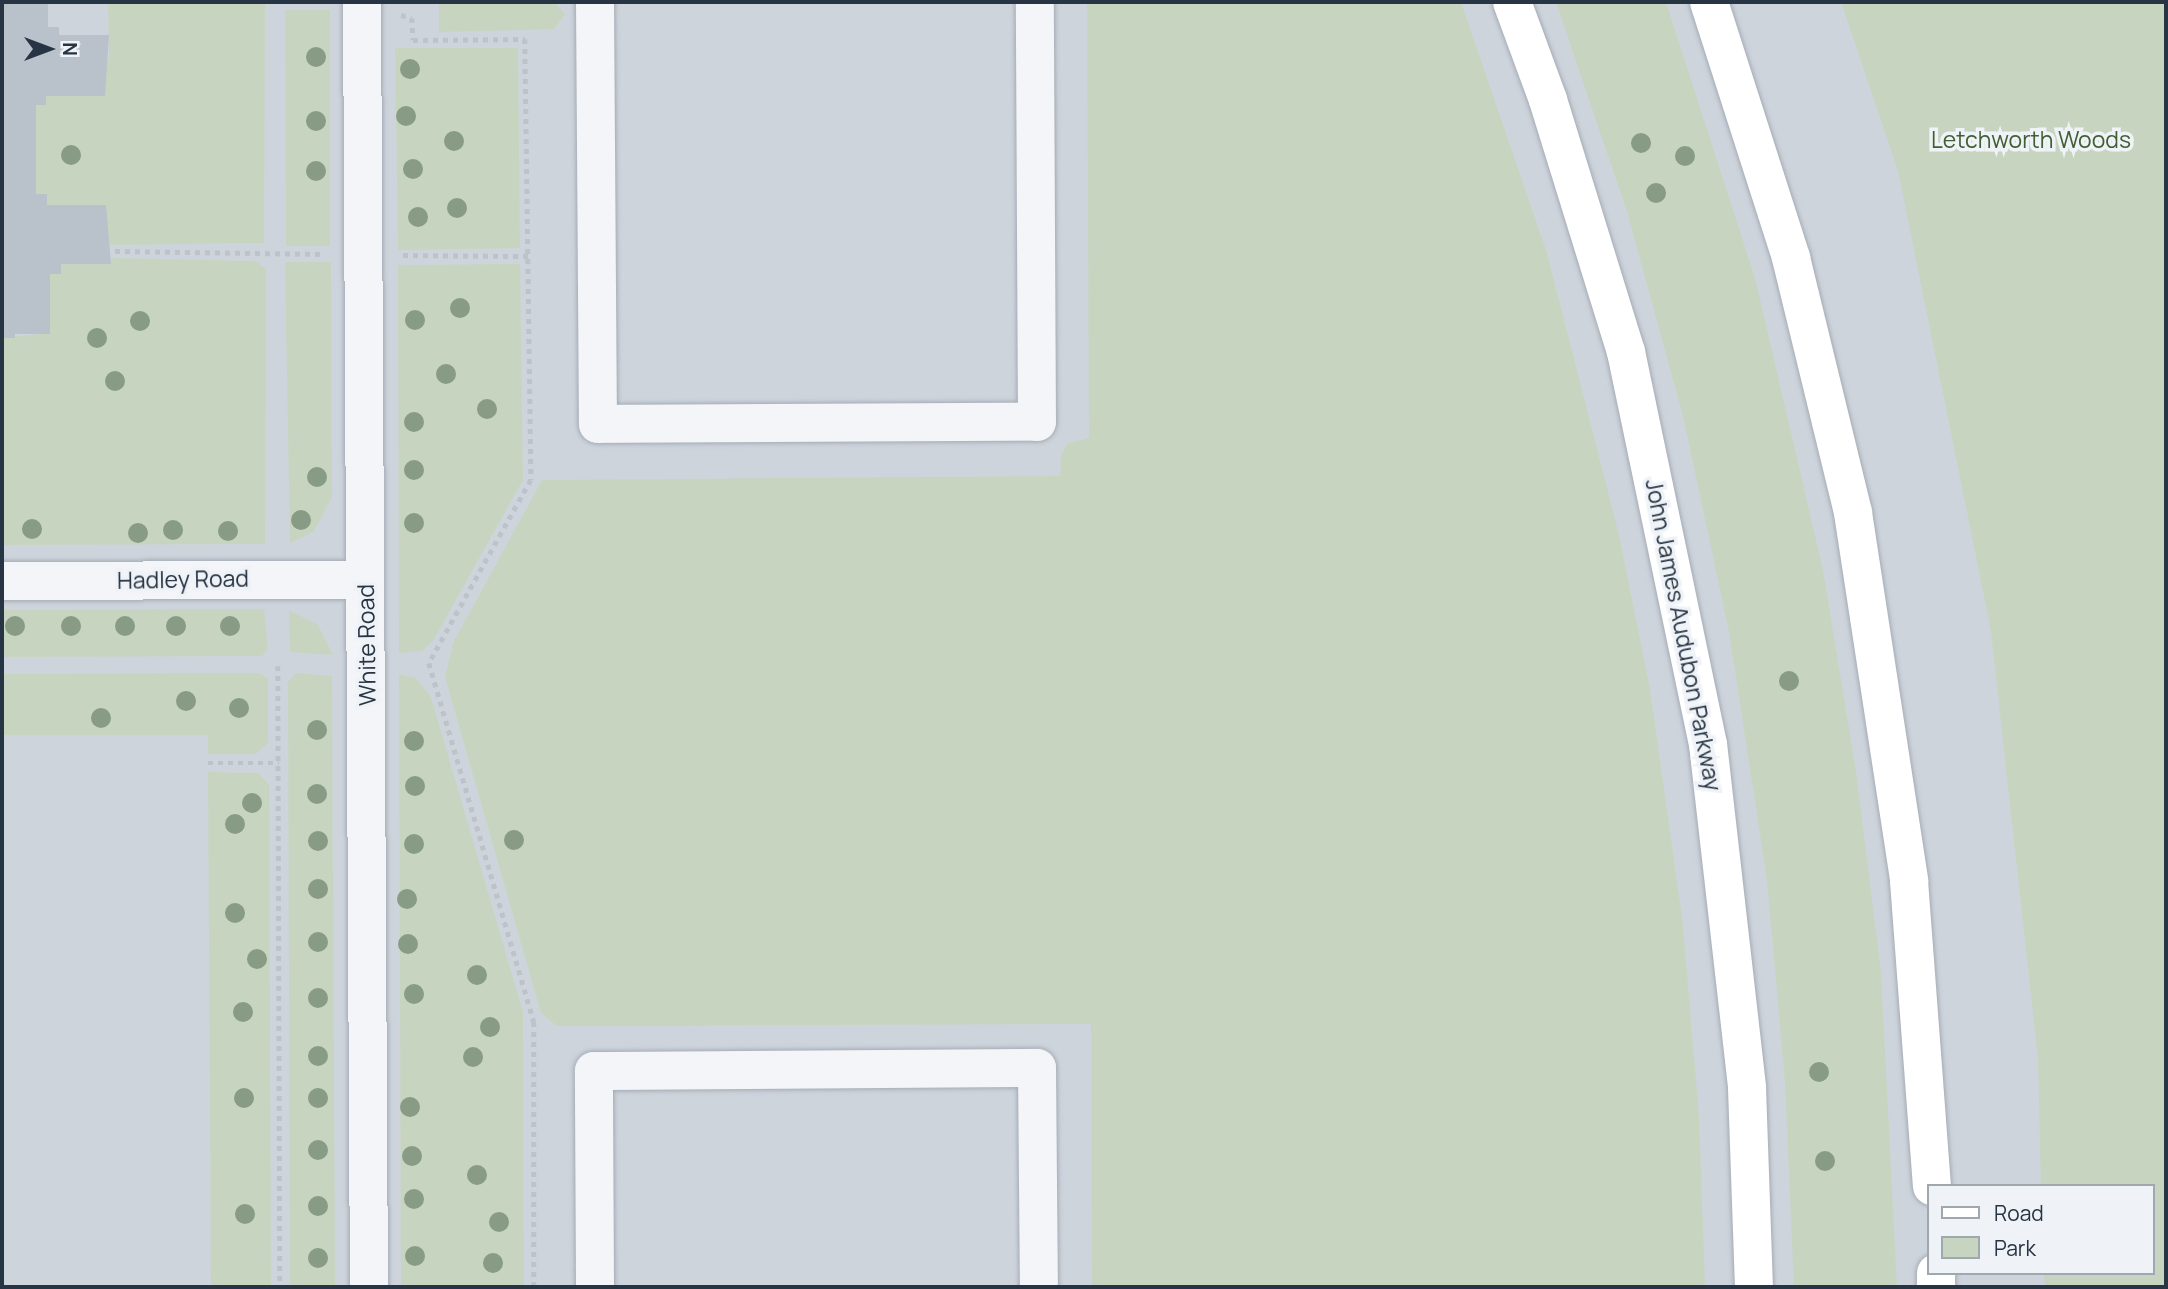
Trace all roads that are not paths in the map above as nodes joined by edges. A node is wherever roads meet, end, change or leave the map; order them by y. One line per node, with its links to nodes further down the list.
1 (362, 2): 6 (street, White Road)
2 (595, 2): 3 (street)
3 (1035, 2)
4 (1512, 2): 12 (main road, John James Audubon Parkway)
5 (1709, 2): 8 (main road)
6 (364, 580): 7 (street, Hadley Road); 9 (street, White Road)
7 (2, 581)
8 (1933, 1184)
9 (369, 1287)
10 (595, 1287): 11 (street)
11 (1039, 1287)
12 (1754, 1287)

